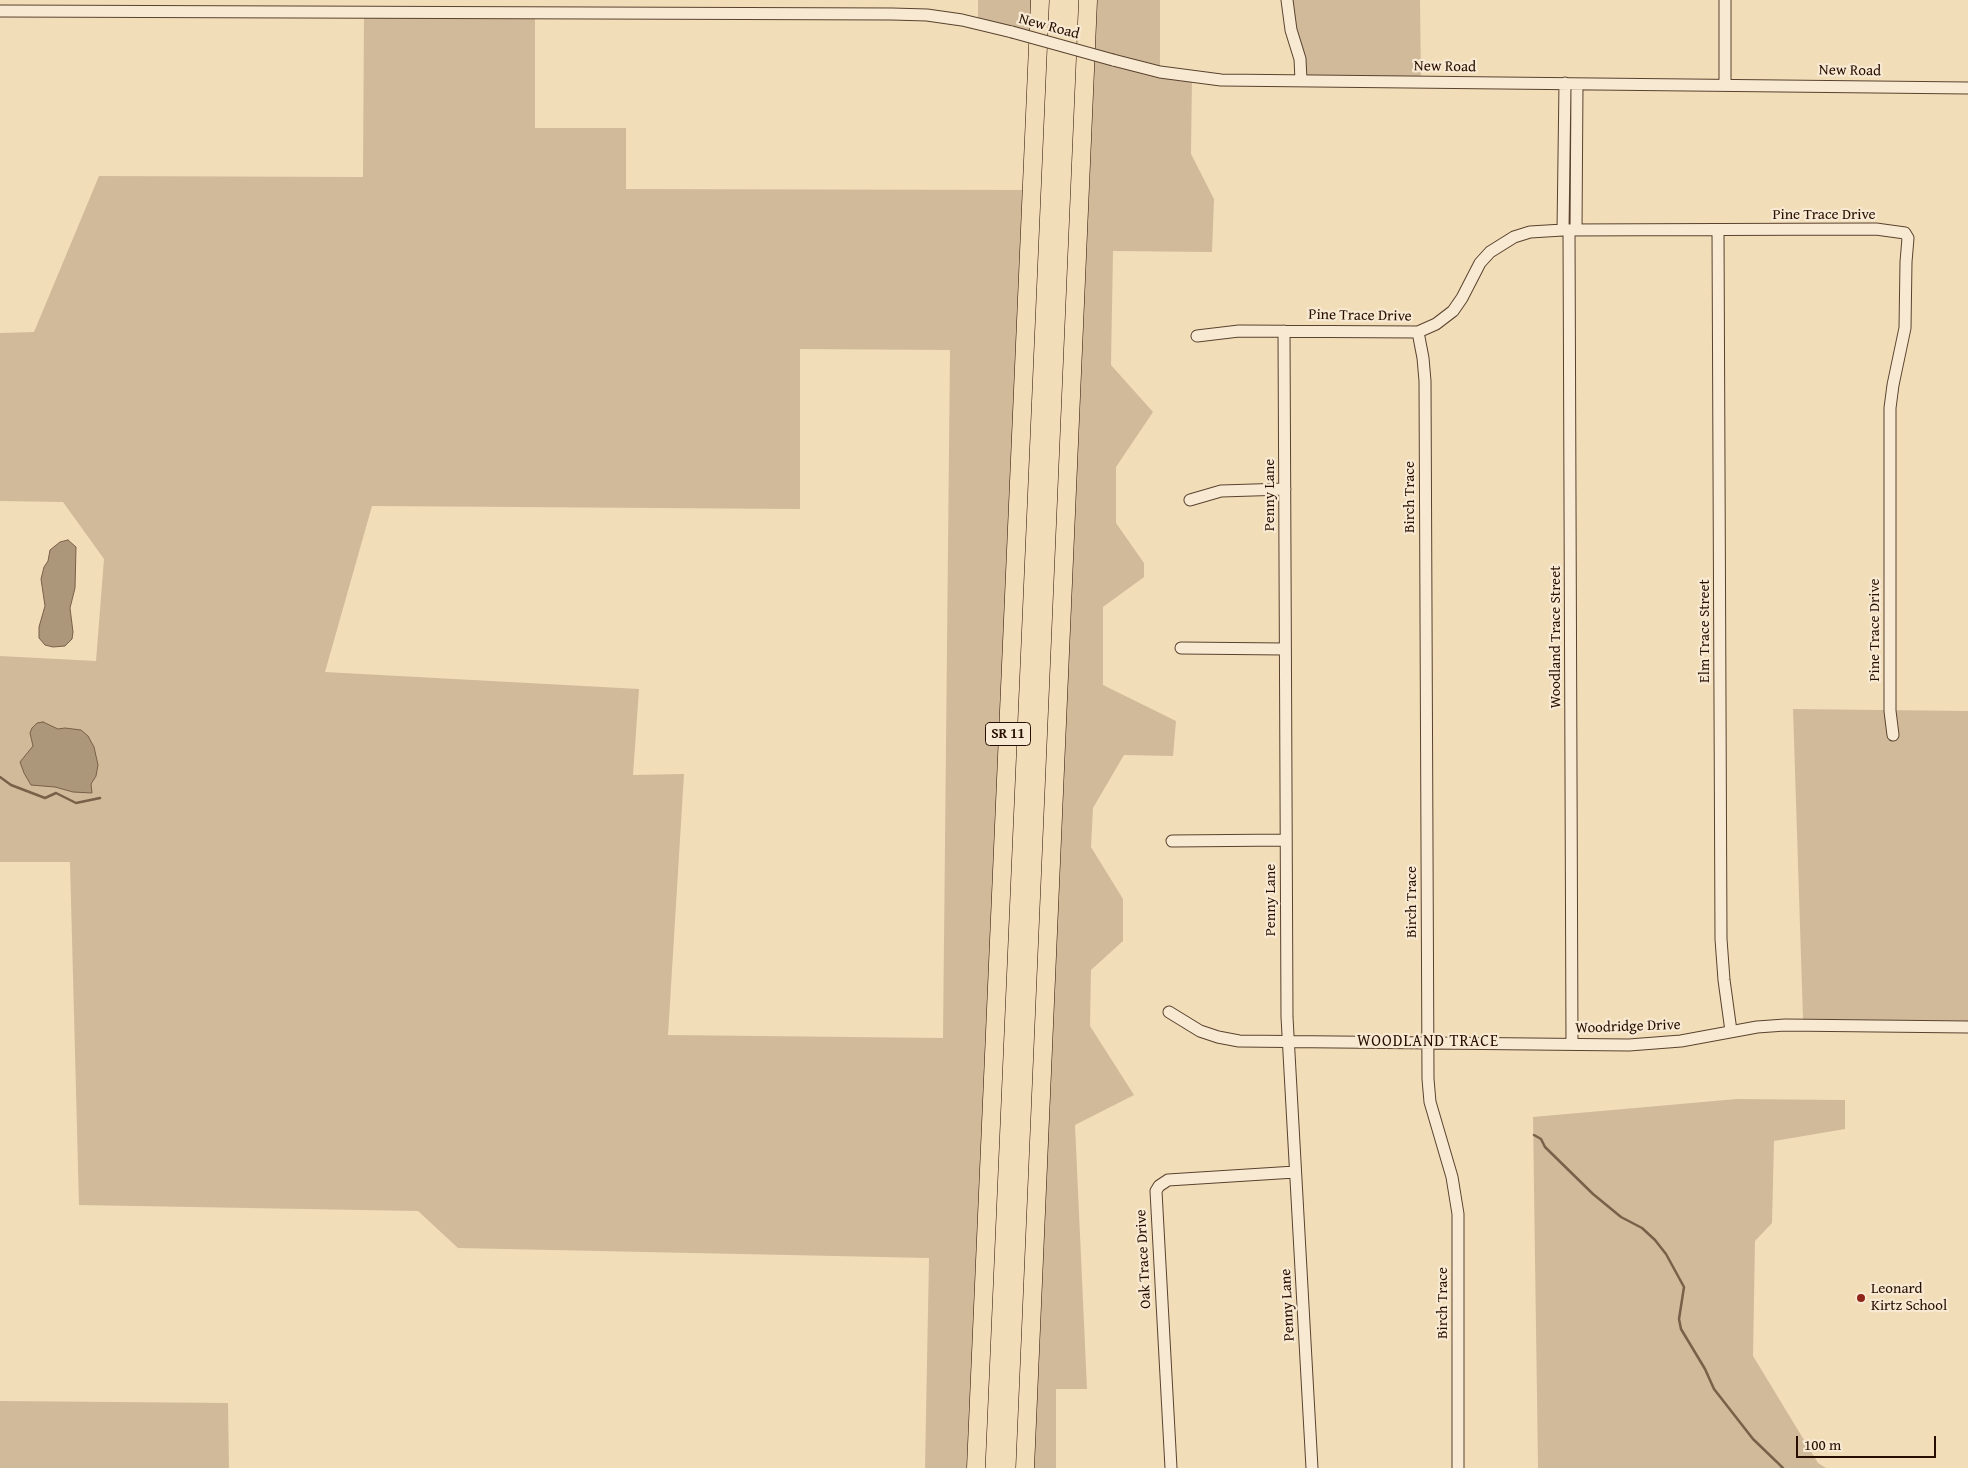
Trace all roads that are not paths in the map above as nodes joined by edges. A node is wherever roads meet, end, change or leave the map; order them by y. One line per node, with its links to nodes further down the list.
1 (511, 0): 9 (street)
2 (522, 0): 9 (street)
3 (1040, 0): 34 (highway, SR 11)
4 (1088, 0): 35 (highway)
5 (1287, 0): 10 (street)
6 (1725, 0): 13 (street)
7 (112, 6): 8 (street, New Road); 9 (street, New Road)
8 (0, 11)
9 (517, 12): 10 (street, New Road, bridge)
10 (1301, 80): 11 (street, New Road)
11 (1565, 83): 12 (street, New Road); 15 (street, Woodland Trace Street)
12 (1577, 84): 13 (street, New Road); 15 (street, Woodland Trace Street)
13 (1725, 85): 14 (street, New Road)
14 (1968, 88)
15 (1569, 230): 16 (street, Pine Trace Drive); 18 (street, Pine Trace Drive); 32 (street, Woodland Trace Street)
16 (1718, 231): 24 (street, Pine Trace Drive); 29 (street, Elm Trace Street)
17 (1284, 330): 18 (street, Pine Trace Drive); 19 (street, Pine Trace Drive); 20 (street, Penny Lane)
18 (1418, 332): 31 (street, Birch Trace)
19 (1197, 336)
20 (1285, 489): 21 (street); 23 (street, Penny Lane)
21 (1190, 500)
22 (1181, 648): 23 (street)
23 (1284, 648): 25 (street, Penny Lane)
24 (1892, 735)
25 (1286, 840): 26 (street); 30 (street, Penny Lane)
26 (1172, 841)
27 (1169, 1012): 30 (street, Woodridge Drive)
28 (1968, 1027): 29 (street, Woodridge Drive)
29 (1732, 1031): 32 (street, Woodridge Drive)
30 (1287, 1041): 31 (street, Woodridge Drive); 33 (street, Penny Lane)
31 (1427, 1043): 32 (street, Woodridge Drive); 38 (street, Birch Trace)
32 (1572, 1044)
33 (1295, 1172): 36 (street, Oak Trace Drive); 37 (street, Penny Lane)
34 (976, 1468)
35 (1025, 1468)
36 (1171, 1468)
37 (1312, 1468)
38 (1458, 1468)

